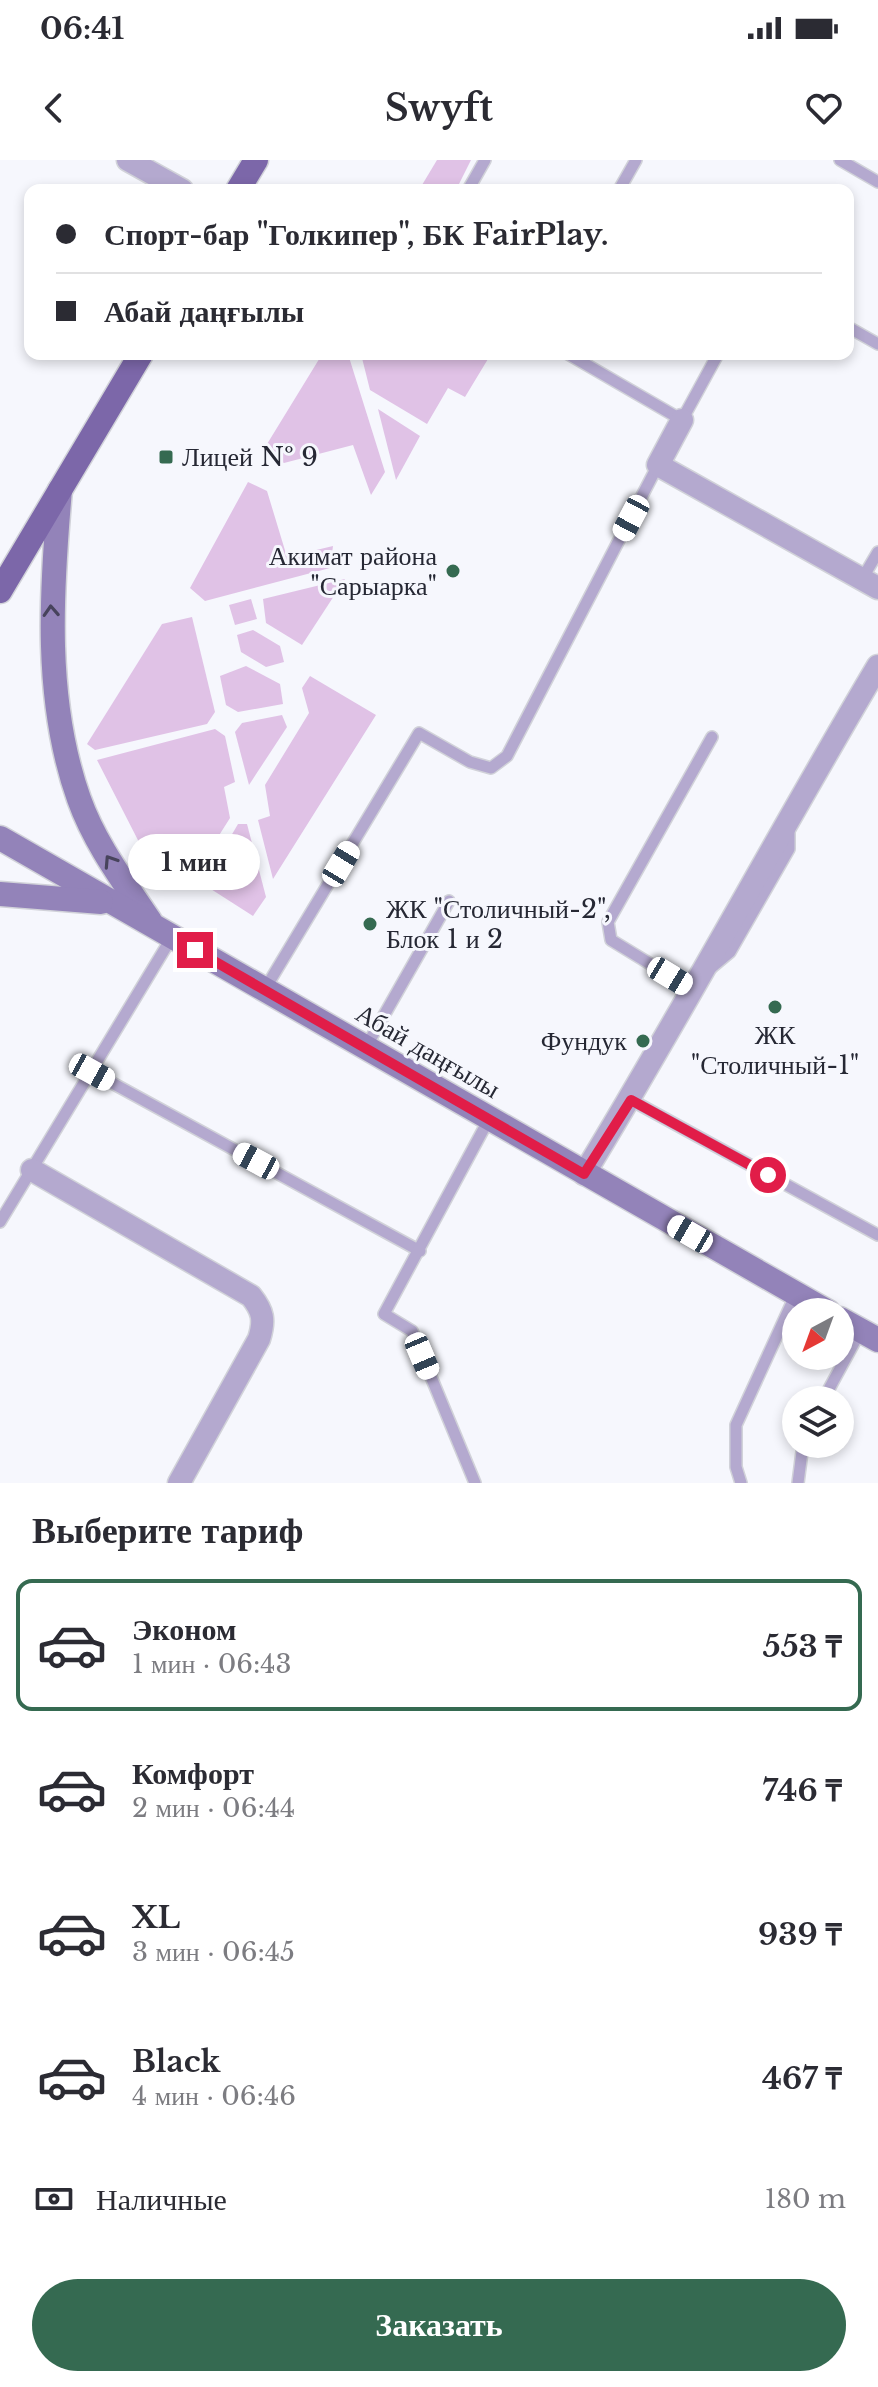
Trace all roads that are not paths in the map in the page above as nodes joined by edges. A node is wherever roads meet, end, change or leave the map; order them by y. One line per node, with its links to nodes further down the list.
1 (128, 160): 7 (street)
2 (256, 160): 8 (main road)
3 (485, 160): 9 (lane)
4 (636, 160): 10 (lane)
5 (840, 160): 6 (lane)
6 (878, 182)
7 (171, 184)
8 (242, 184)
9 (471, 184)
10 (622, 184)
11 (854, 330): 12 (lane)
12 (878, 344)
13 (137, 360): 18 (main road)
14 (578, 360): 16 (lane)
15 (715, 360): 16 (lane)
16 (682, 420): 17 (street)
17 (658, 465): 21 (street); 31 (lane)
18 (60, 490): 20 (main road); 29 (street, one-way to 18)
19 (878, 552): 21 (lane)
20 (6, 575): 22 (main road)
21 (870, 583)
22 (0, 591)
23 (878, 666): 30 (street)
24 (712, 737): 30 (lane)
25 (0, 838): 28 (street, Абай даңғылы)
26 (0, 894): 28 (street)
27 (449, 901): 32 (lane)
28 (117, 905): 29 (street, Абай даңғылы)
29 (163, 931): 31 (street, Абай даңғылы); 33 (lane)
30 (696, 983): 34 (street)
31 (265, 990): 32 (street, Абай даңғылы)
32 (365, 1047): 35 (street, Абай даңғылы)
33 (92, 1072): 36 (lane); 40 (lane)
34 (631, 1100): 37 (street); 39 (lane)
35 (489, 1118): 37 (street, Абай даңғылы); 40 (lane)
36 (32, 1170): 38 (lane); 46 (street)
37 (584, 1174): 41 (street, Абай даңғылы)
38 (0, 1222)
39 (878, 1235)
40 (420, 1251): 47 (lane)
41 (796, 1294): 42 (street, Абай даңғылы); 48 (lane)
42 (803, 1298)
43 (860, 1330): 44 (lane)
44 (830, 1386)
45 (801, 1458): 49 (lane)
46 (179, 1483)
47 (475, 1483)
48 (741, 1483)
49 (798, 1483)

